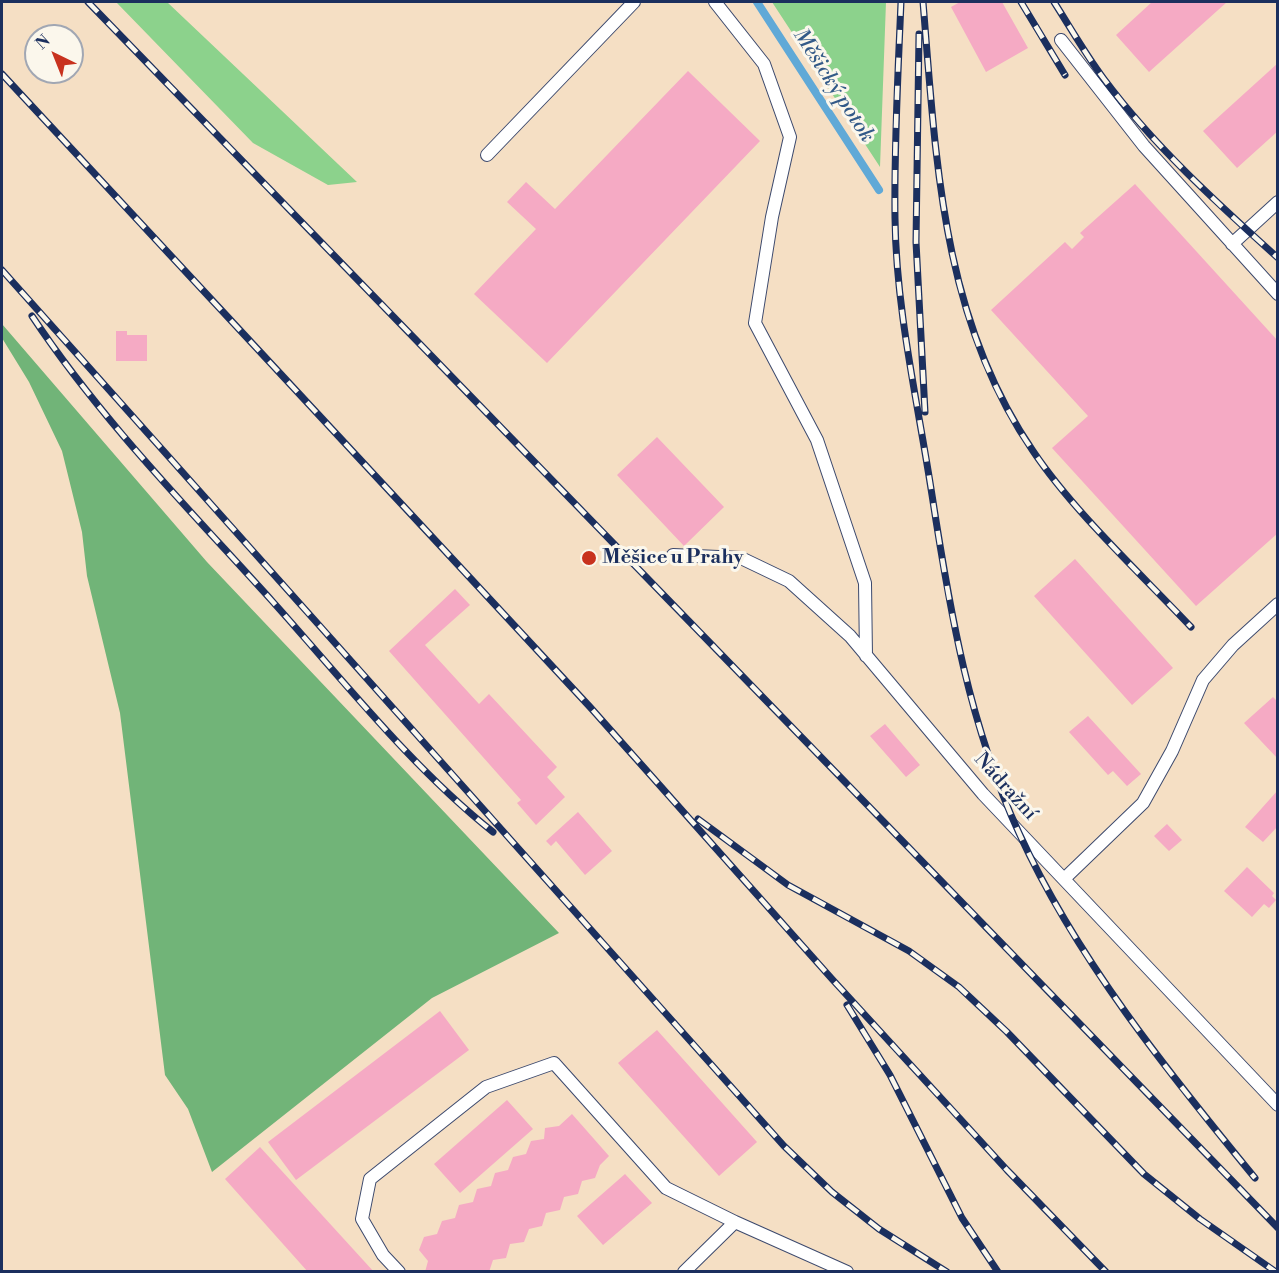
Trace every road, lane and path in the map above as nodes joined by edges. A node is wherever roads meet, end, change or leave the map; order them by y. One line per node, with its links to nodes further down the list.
1 (634, 2): 4 (lane)
2 (715, 2): 10 (lane)
3 (1061, 40): 6 (lane)
4 (487, 156)
5 (1278, 202): 6 (lane)
6 (1232, 244): 7 (lane)
7 (1278, 294)
8 (673, 555): 10 (lane, Nádražní)
9 (1278, 604): 11 (lane)
10 (866, 656): 11 (lane, Nádražní)
11 (1064, 879): 12 (lane, Nádražní)
12 (1278, 1105)
13 (735, 1222): 14 (lane); 15 (lane); 16 (lane)
14 (399, 1272)
15 (684, 1272)
16 (847, 1272)

